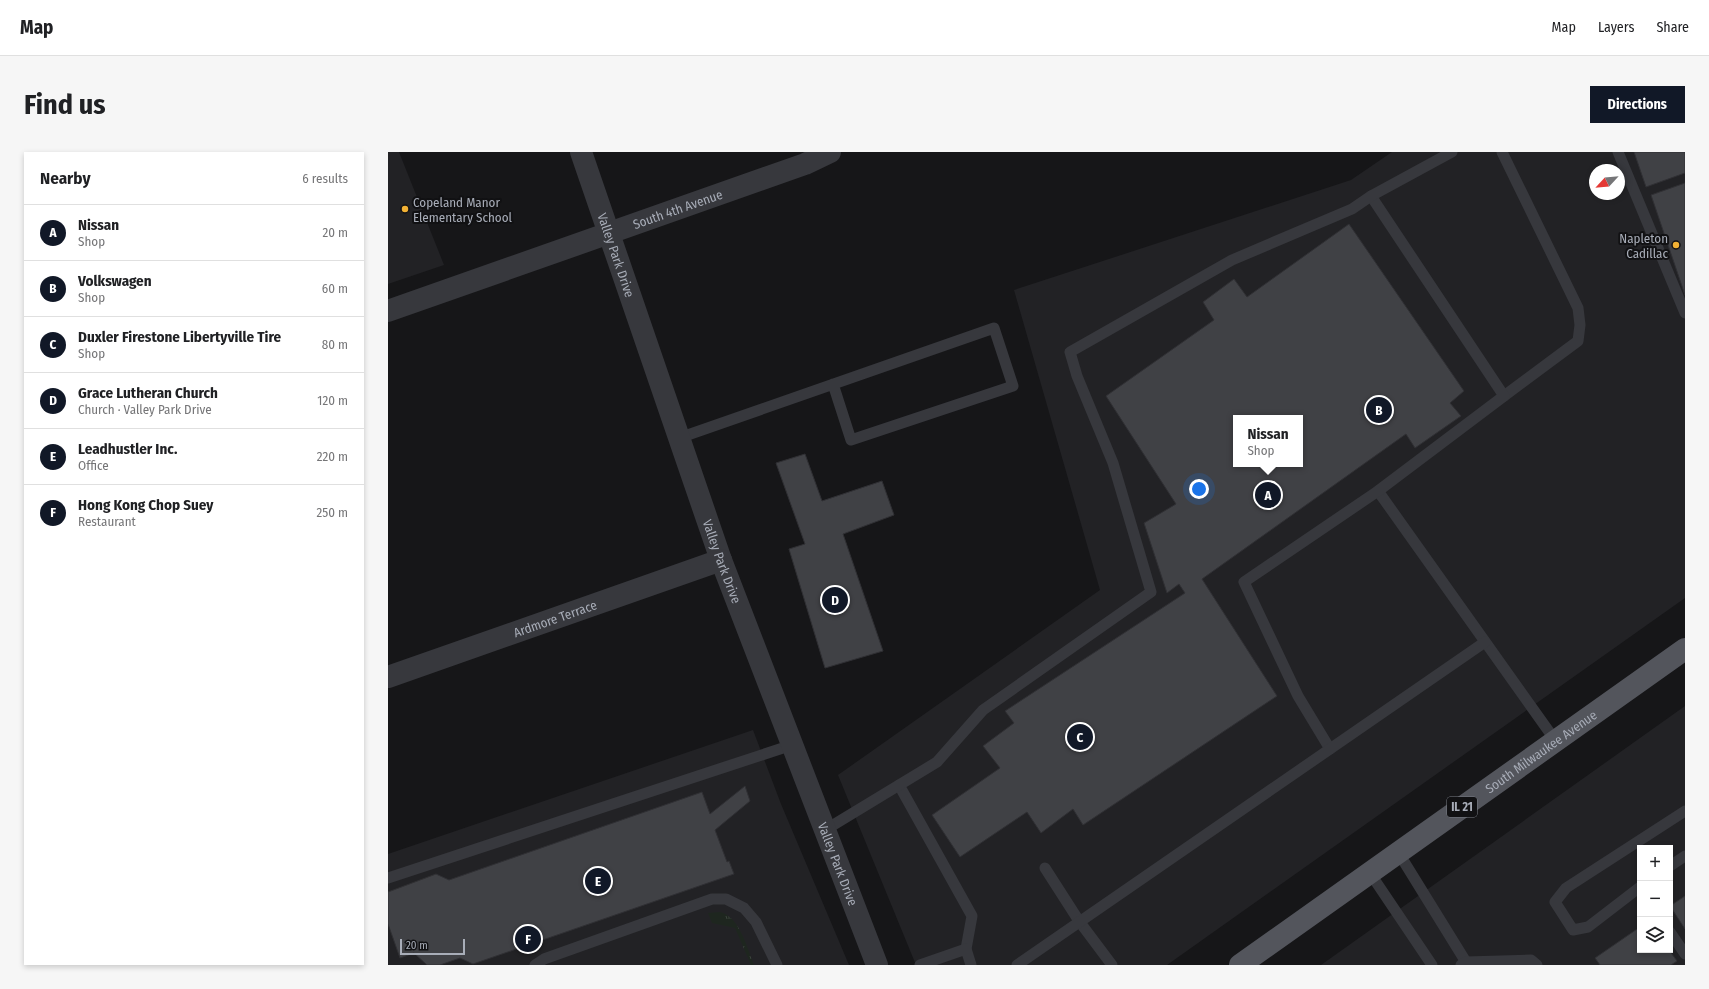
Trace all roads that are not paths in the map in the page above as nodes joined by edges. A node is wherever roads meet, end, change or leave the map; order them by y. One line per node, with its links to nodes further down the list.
1 (581, 152): 7 (street, Valley Park Drive)
2 (830, 152): 7 (street, South 4th Avenue)
3 (1452, 152): 6 (lane)
4 (1502, 152): 11 (lane)
5 (1618, 152): 9 (lane)
6 (1371, 196): 11 (lane); 21 (lane)
7 (609, 234): 8 (street, South 4th Avenue); 12 (street, Valley Park Drive)
8 (388, 311)
9 (1685, 313)
10 (833, 384): 10 (lane); 12 (lane)
11 (1504, 396): 13 (lane)
12 (679, 438): 14 (street, Valley Park Drive)
13 (1378, 491): 15 (lane); 20 (lane)
14 (721, 560): 17 (street, Ardmore Terrace); 19 (street, Valley Park Drive)
15 (1485, 642): 18 (lane); 20 (lane)
16 (1685, 649): 18 (main road, South Milwaukee Avenue / IL 21)
17 (388, 678)
18 (1556, 740): 24 (main road, South Milwaukee Avenue / IL 21)
19 (792, 744): 23 (street, Valley Park Drive); 29 (lane)
20 (1330, 749): 31 (lane)
21 (898, 785): 23 (lane); 33 (lane)
22 (1685, 811): 30 (lane)
23 (825, 830): 38 (street, Valley Park Drive)
24 (1398, 852): 28 (main road, South Milwaukee Avenue / IL 21); 35 (lane)
25 (1685, 856): 26 (lane)
26 (1673, 864)
27 (1045, 868): 31 (lane)
28 (1370, 873): 43 (main road, South Milwaukee Avenue / IL 21); 44 (lane)
29 (388, 878)
30 (1637, 889)
31 (1079, 921): 41 (lane); 42 (lane)
32 (1673, 936): 34 (lane)
33 (966, 949): 39 (lane); 40 (lane)
34 (1685, 954)
35 (1463, 963): 45 (lane)
36 (535, 965): 37 (lane)
37 (776, 965)
38 (877, 965)
39 (920, 965)
40 (971, 965)
41 (1017, 965)
42 (1112, 965)
43 (1240, 965)
44 (1432, 965)
45 (1537, 965)

